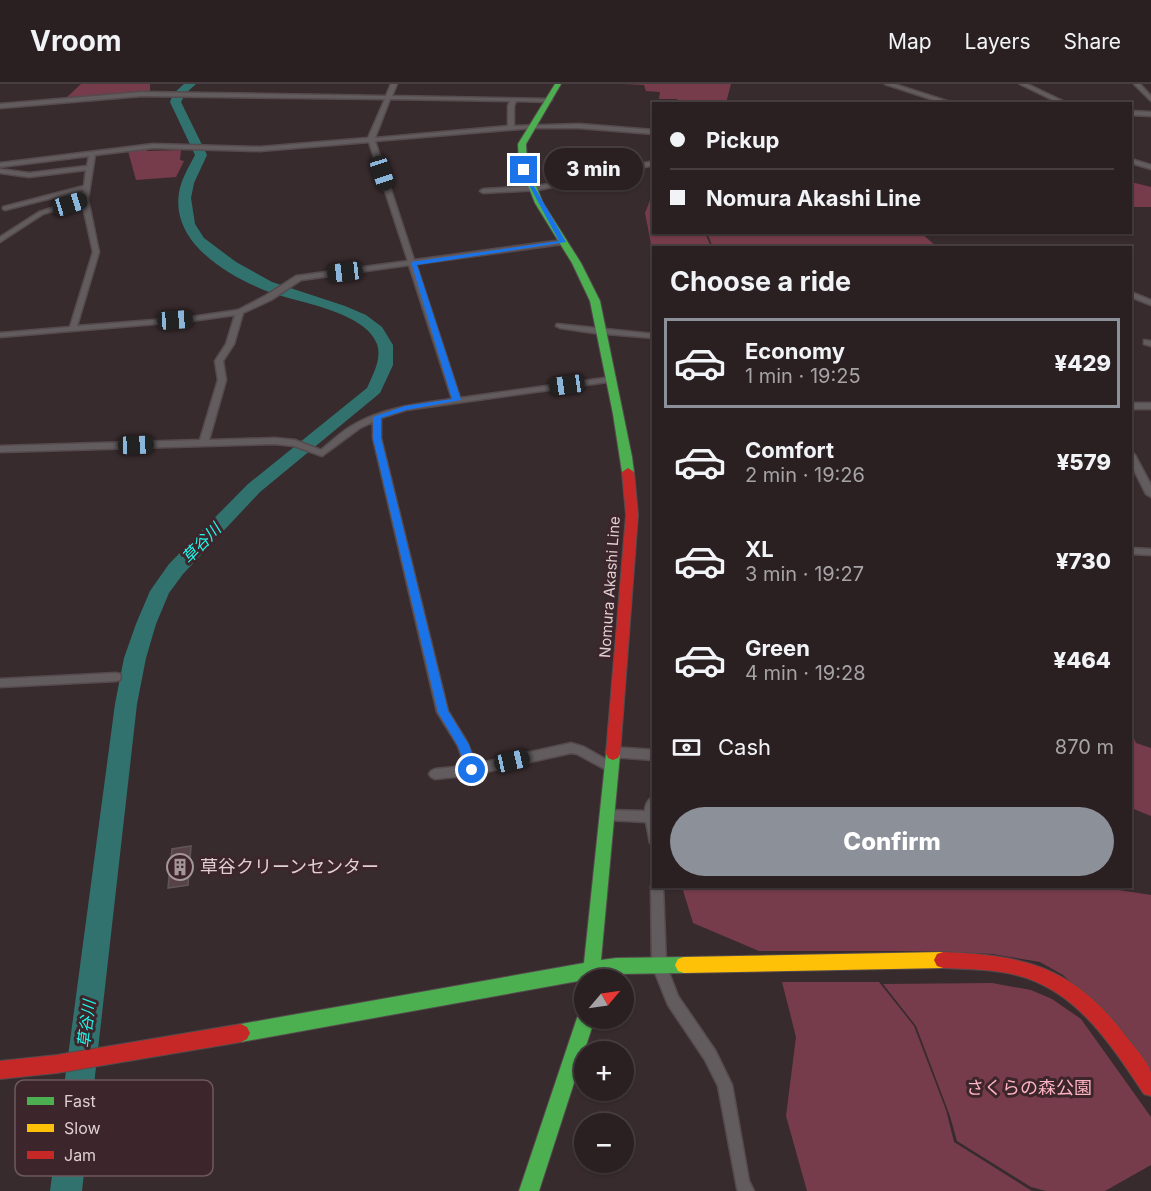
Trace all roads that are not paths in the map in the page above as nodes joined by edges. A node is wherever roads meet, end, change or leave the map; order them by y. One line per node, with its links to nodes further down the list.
1 (394, 84): 6 (street)
2 (558, 84): 9 (main road, Nomura Akashi Line)
3 (888, 84): 10 (street)
4 (1023, 84): 11 (street)
5 (1137, 84): 8 (street)
6 (388, 98): 7 (street); 12 (street); 18 (street)
7 (514, 99): 9 (street); 16 (street)
8 (1151, 99)
9 (549, 100): 15 (main road, Nomura Akashi Line)
10 (947, 102)
11 (1063, 102)
12 (0, 106)
13 (1132, 113): 14 (street)
14 (1151, 114)
15 (532, 126): 16 (street); 17 (street); 27 (main road, Nomura Akashi Line)
16 (511, 128): 18 (street)
17 (652, 132)
18 (371, 139): 19 (street); 33 (street)
19 (92, 153): 22 (street); 24 (street)
20 (1132, 161): 23 (street)
21 (652, 163): 27 (street)
22 (0, 165)
23 (1151, 167)
24 (89, 168): 25 (street); 26 (street)
25 (0, 171)
26 (86, 187): 29 (street); 30 (street)
27 (532, 188): 28 (street); 32 (main road, Nomura Akashi Line)
28 (483, 191)
29 (85, 199): 31 (street); 38 (street)
30 (5, 208)
31 (0, 240)
32 (563, 242): 33 (street); 39 (main road, Nomura Akashi Line)
33 (413, 263): 36 (street); 43 (street)
34 (1132, 294): 35 (street)
35 (1151, 303)
36 (240, 312): 38 (street); 47 (street)
37 (560, 326): 39 (street)
38 (73, 328): 40 (street)
39 (603, 332): 41 (street); 42 (main road, Nomura Akashi Line)
40 (0, 336)
41 (652, 336)
42 (612, 378): 43 (street); 55 (main road, Nomura Akashi Line)
43 (457, 400): 46 (street)
44 (1132, 406): 45 (street)
45 (1151, 406)
46 (377, 417): 47 (street); 58 (street)
47 (204, 442): 48 (street)
48 (0, 449)
49 (1132, 458): 50 (street)
50 (1151, 494)
51 (1132, 551): 52 (street)
52 (1151, 552)
53 (116, 677): 54 (street)
54 (0, 683)
55 (612, 752): 56 (street); 57 (main road, Nomura Akashi Line)
56 (652, 755)
57 (612, 768): 58 (street); 61 (main road, Nomura Akashi Line)
58 (472, 770): 59 (street)
59 (435, 774)
60 (652, 805): 62 (street)
61 (607, 815): 62 (street); 65 (main road, Nomura Akashi Line)
62 (652, 817)
63 (657, 888): 64 (street)
64 (659, 965): 66 (main road); 70 (main road); 72 (street)
65 (592, 969)
66 (607, 969)
67 (574, 977): 69 (main road)
68 (582, 1029): 71 (main road)
69 (0, 1070)
70 (1151, 1087)
71 (529, 1191)
72 (746, 1191)

